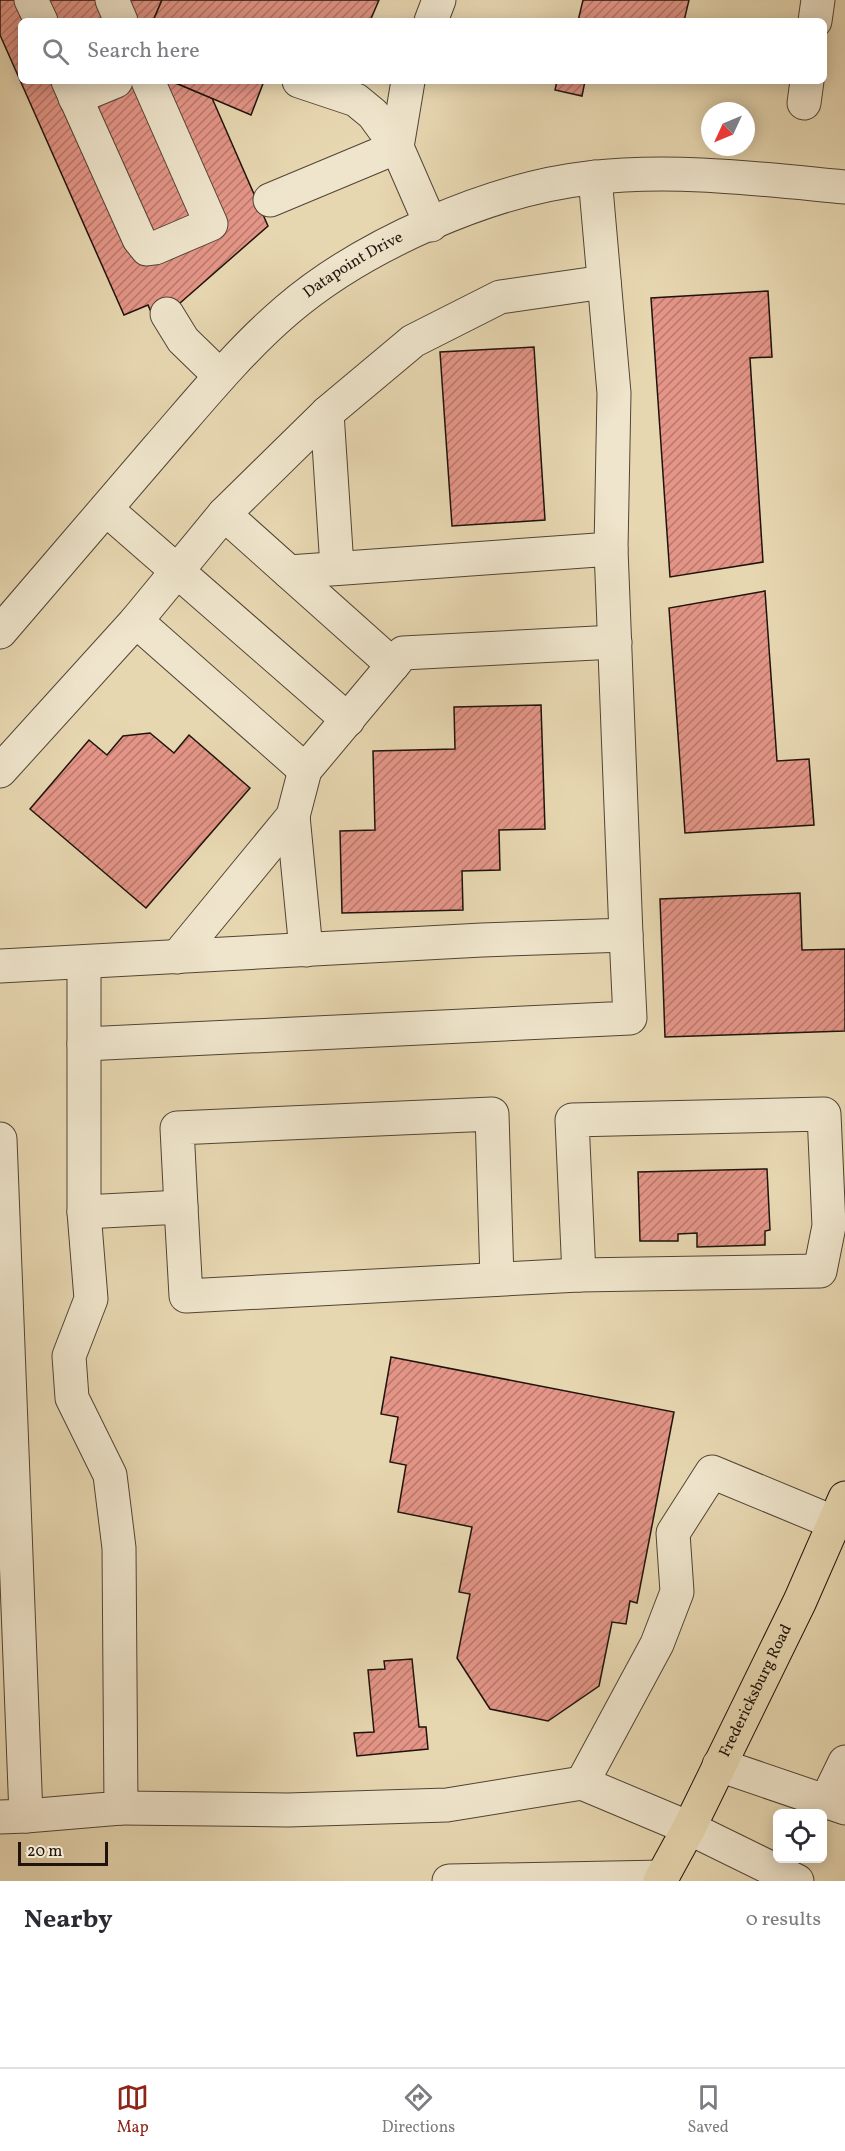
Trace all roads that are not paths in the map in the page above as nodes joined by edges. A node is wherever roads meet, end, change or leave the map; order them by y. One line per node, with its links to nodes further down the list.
1 (32, 0): 5 (street)
2 (112, 0): 6 (street)
3 (439, 0): 7 (street)
4 (818, 0): 8 (street)
5 (40, 18)
6 (120, 18)
7 (432, 18)
8 (815, 18)
9 (99, 84): 13 (street)
10 (149, 84): 13 (street)
11 (308, 84): 14 (street)
12 (408, 84): 14 (street)
13 (71, 89)
14 (397, 147): 17 (street); 18 (street)
15 (595, 177): 16 (street, Datapoint Drive); 18 (street, Datapoint Drive); 19 (street)
16 (845, 187)
17 (270, 200)
18 (430, 225): 21 (street, Datapoint Drive)
19 (604, 282): 22 (street); 25 (street)
20 (167, 314): 21 (street)
21 (220, 376): 23 (street, Datapoint Drive)
22 (327, 413): 24 (street); 26 (street)
23 (106, 508): 27 (street); 30 (street, Datapoint Drive)
24 (224, 514): 27 (street); 28 (street)
25 (611, 549): 26 (street); 31 (street)
26 (337, 567): 28 (street)
27 (178, 571): 29 (street); 33 (street)
28 (289, 572): 32 (street)
29 (136, 621): 34 (street); 35 (street)
30 (0, 632)
31 (615, 642): 32 (street); 37 (street)
32 (393, 665): 33 (street)
33 (348, 720): 34 (street)
34 (306, 770): 36 (street)
35 (0, 771)
36 (293, 816): 38 (street); 39 (street)
37 (626, 935): 38 (street); 42 (street)
38 (306, 950): 39 (street)
39 (177, 957): 40 (street)
40 (84, 962): 41 (street); 42 (street)
41 (0, 966)
42 (84, 1044): 45 (street)
43 (0, 1139): 49 (street)
44 (181, 1207): 45 (street); 48 (street); 48 (street)
45 (84, 1212): 55 (street)
46 (837, 1228): 47 (street); 47 (street)
47 (579, 1275): 48 (street)
48 (497, 1279)
49 (4, 1338): 56 (street)
50 (840, 1511): 52 (main road, Fredericksburg Road); 53 (street)
51 (845, 1762): 54 (street)
52 (718, 1765): 54 (street); 57 (main road, Fredericksburg Road)
53 (582, 1783): 55 (street); 57 (street)
54 (835, 1804)
55 (121, 1808): 56 (street)
56 (13, 1817)
57 (689, 1828): 58 (main road, Fredericksburg Road); 60 (street)
58 (661, 1879): 59 (street)
59 (449, 1881)
60 (797, 1881)

